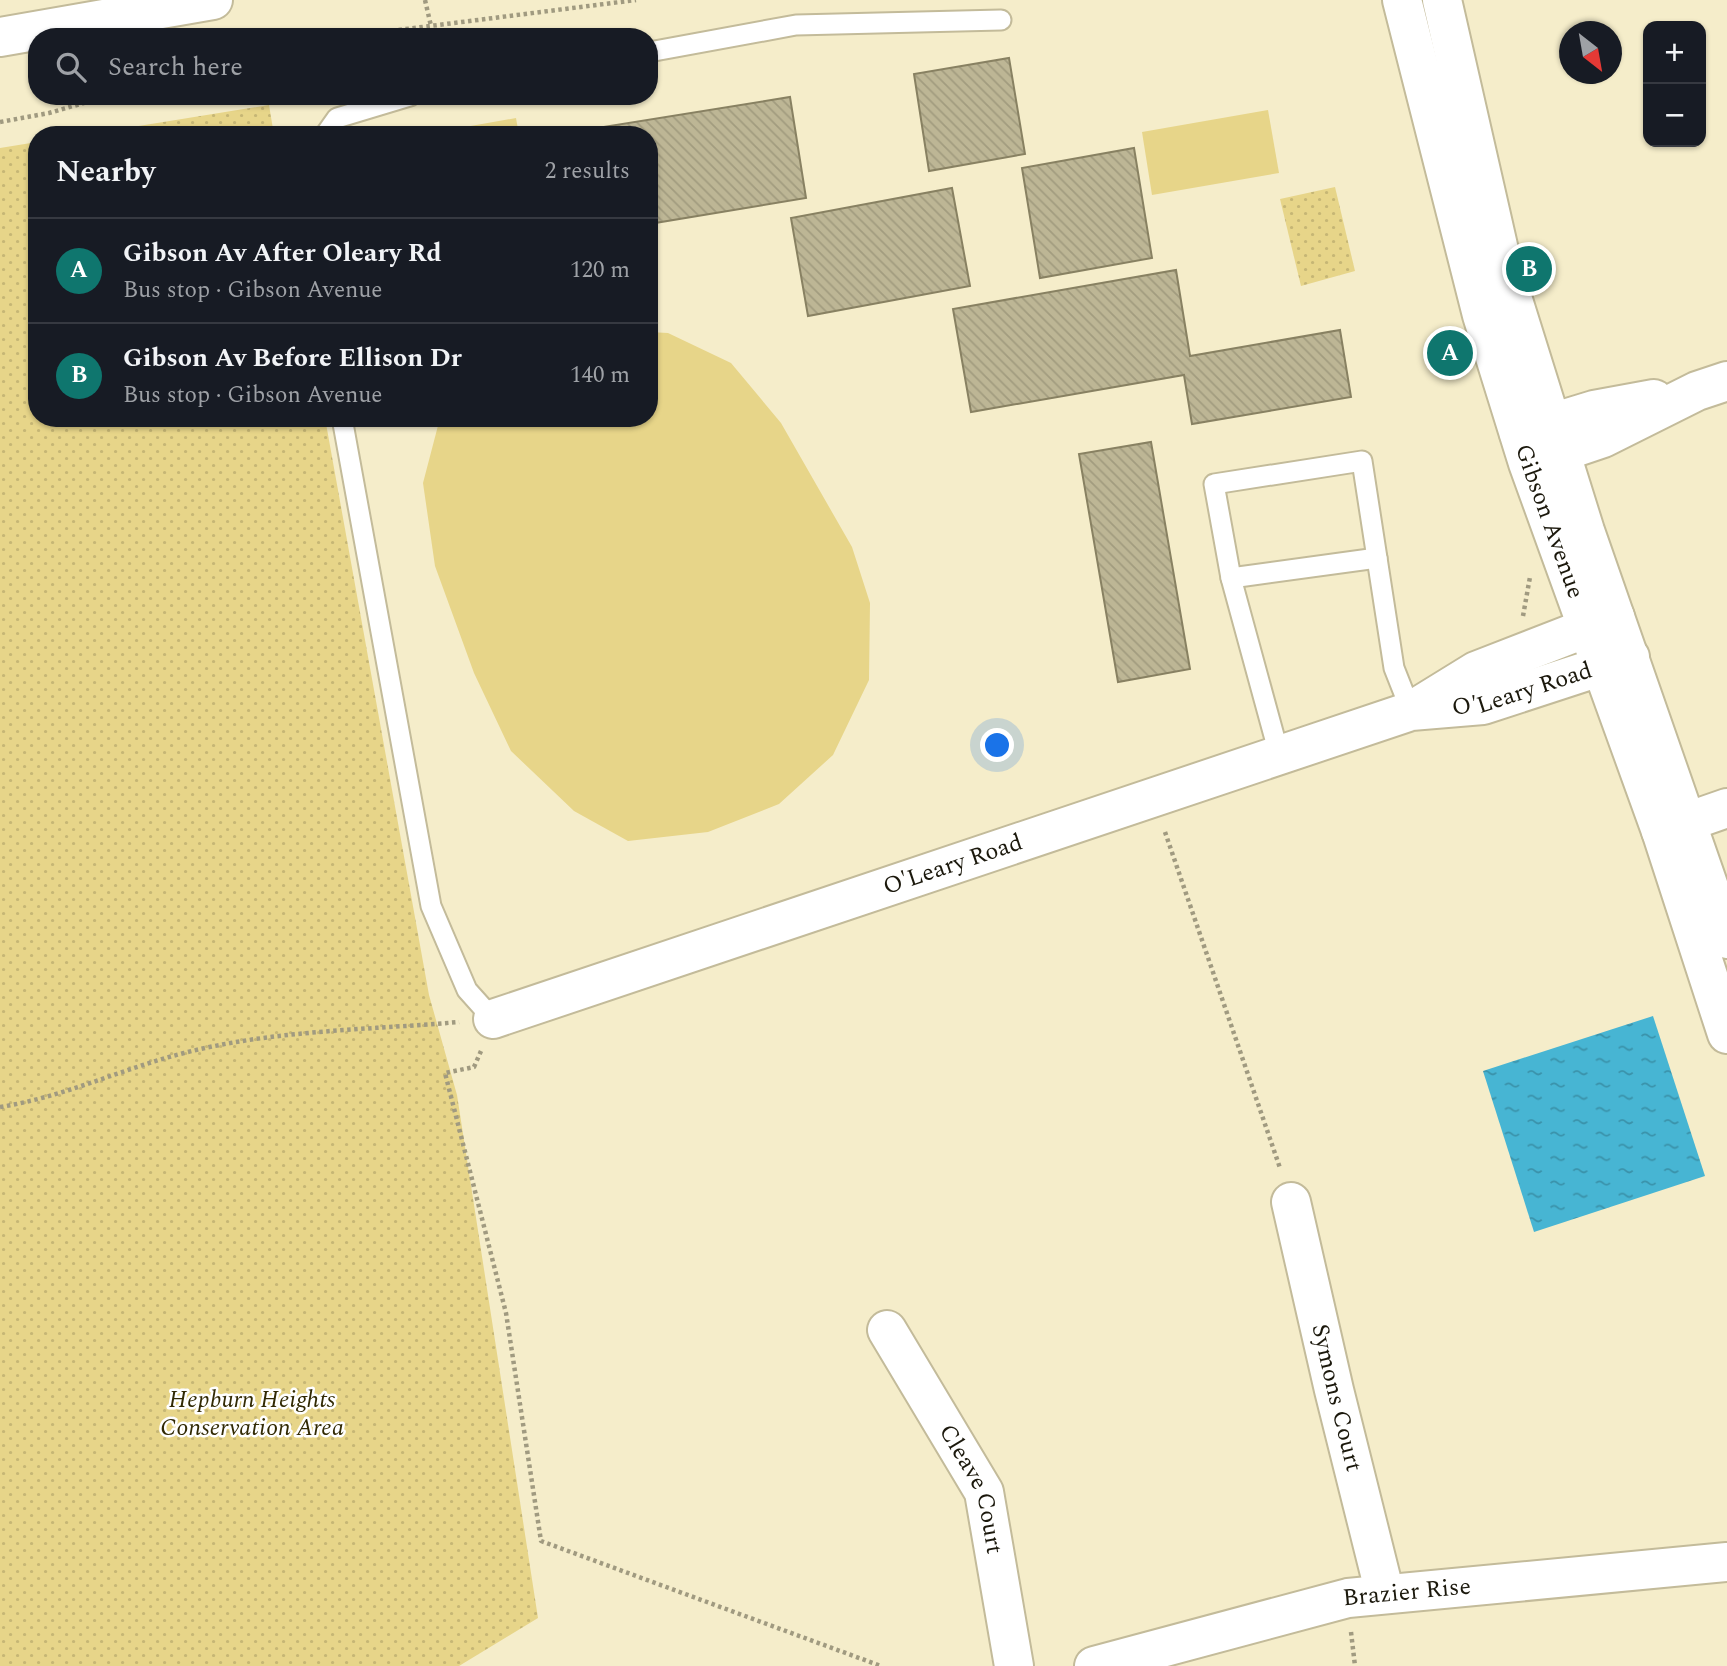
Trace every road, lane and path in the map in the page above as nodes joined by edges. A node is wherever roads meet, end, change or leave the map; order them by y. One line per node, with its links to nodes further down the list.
1 (213, 0): 8 (street)
2 (425, 0): 7 (path)
3 (636, 0): 7 (path)
4 (1402, 0): 19 (street, Gibson Avenue)
5 (1443, 0): 19 (street, Gibson Avenue)
6 (1001, 20): 12 (lane)
7 (431, 26): 9 (path)
8 (52, 28)
9 (415, 28)
10 (28, 32): 11 (street)
11 (0, 37)
12 (658, 50)
13 (77, 105): 15 (path)
14 (381, 105): 16 (lane)
15 (0, 122)
16 (331, 126)
17 (1712, 386): 19 (street)
18 (344, 427): 30 (lane)
19 (1540, 443): 22 (street, Gibson Avenue)
20 (1377, 558): 21 (lane); 21 (lane); 24 (lane)
21 (1231, 578): 25 (lane)
22 (1600, 621): 23 (street, Gibson Avenue); 24 (street, O'Leary Road)
23 (1615, 662): 24 (street, O'Leary Road); 28 (street, Gibson Avenue)
24 (1411, 711): 25 (street, O'Leary Road)
25 (1279, 754): 26 (street, O'Leary Road)
26 (1154, 798): 30 (street, O'Leary Road); 33 (path)
27 (1727, 808): 28 (street)
28 (1675, 827): 29 (street, Gibson Avenue); 31 (street, Gibson Avenue)
29 (1727, 939)
30 (493, 1019): 32 (path); 37 (path)
31 (1727, 1034)
32 (0, 1107)
33 (1291, 1202): 36 (street, Symons Court)
34 (887, 1330): 38 (street, Cleave Court)
35 (1727, 1562): 36 (street, Brazier Rise)
36 (1385, 1594): 39 (street, Brazier Rise)
37 (881, 1666)
38 (1014, 1666)
39 (1094, 1666)

